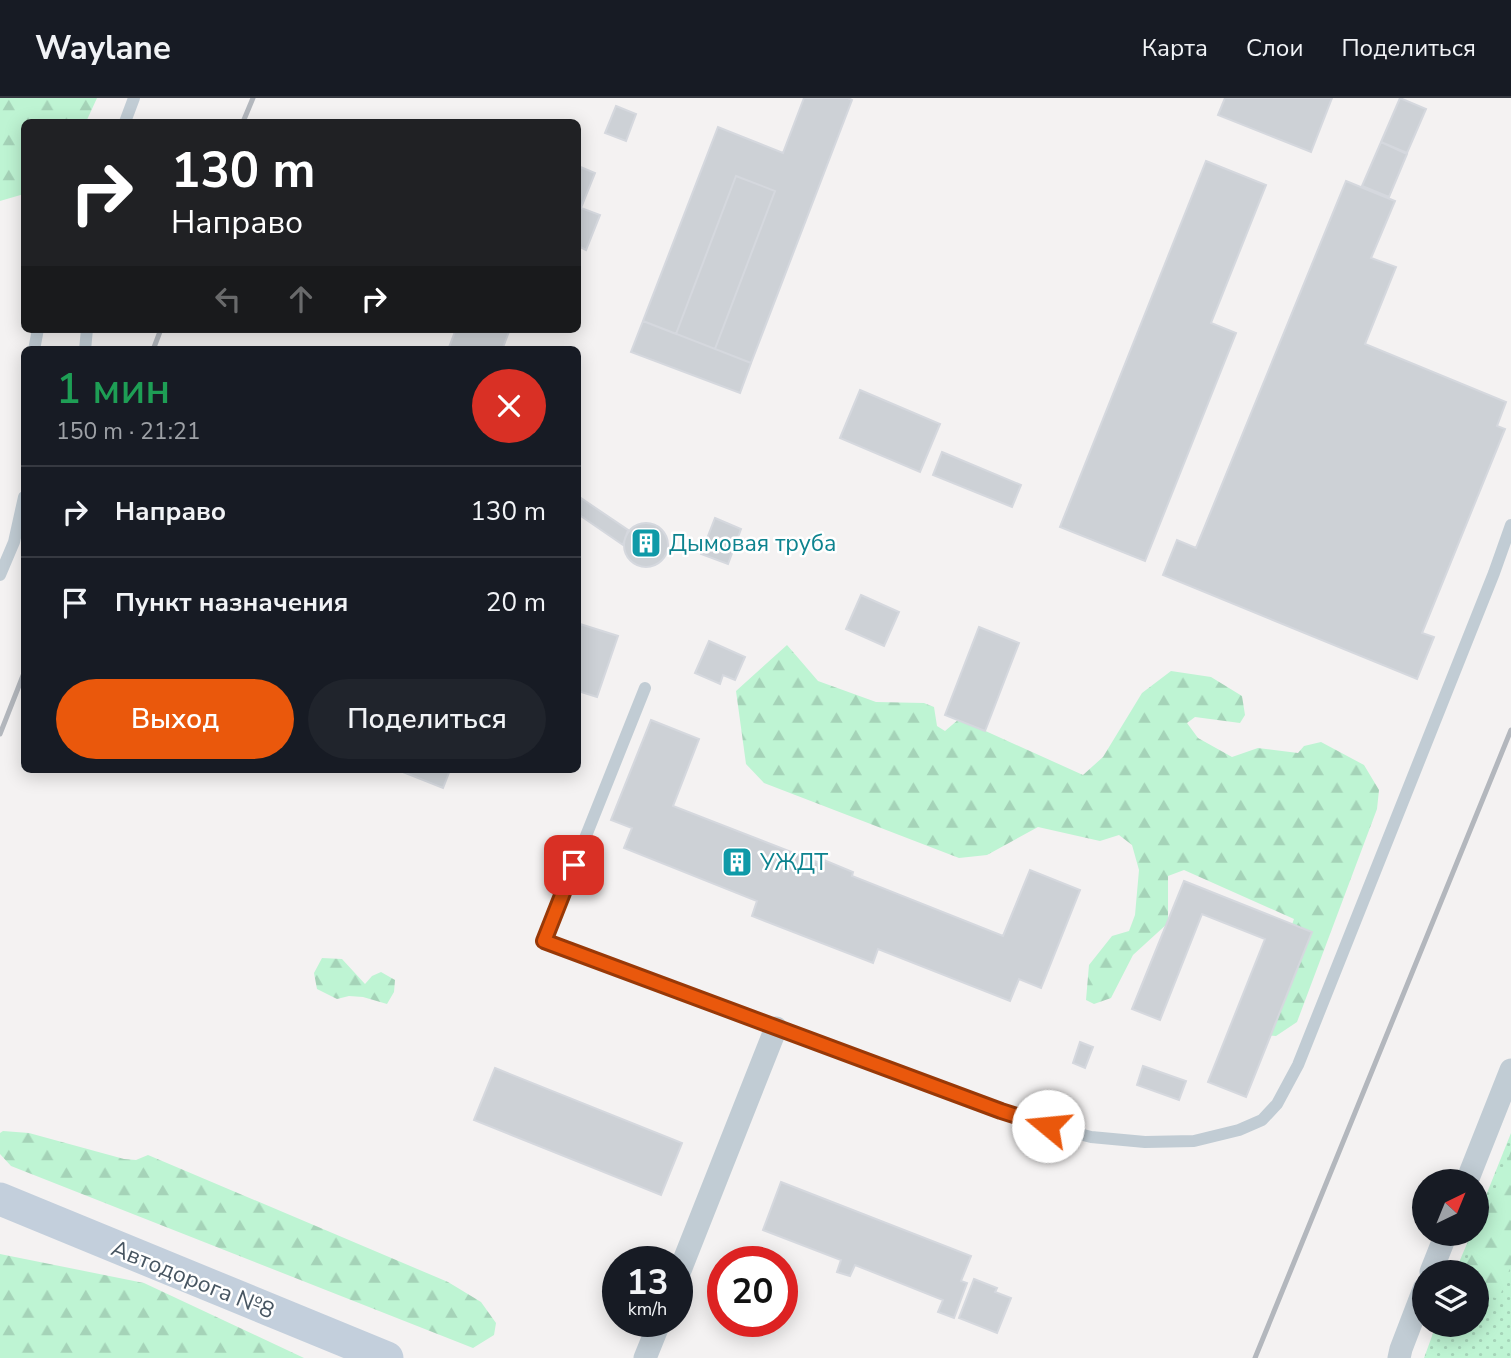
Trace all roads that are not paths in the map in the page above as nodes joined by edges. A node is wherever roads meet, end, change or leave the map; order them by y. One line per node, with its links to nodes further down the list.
1 (134, 98): 2 (lane)
2 (126, 119)
3 (21, 510): 5 (lane)
4 (1511, 525): 7 (lane)
5 (0, 575)
6 (645, 688): 7 (lane)
7 (776, 1028): 11 (street)
8 (1511, 1070): 9 (street)
9 (1472, 1169)
10 (0, 1199): 14 (street, Автодорога №8)
11 (690, 1246)
12 (1412, 1320): 16 (street)
13 (654, 1337): 15 (street)
14 (387, 1358)
15 (646, 1358)
16 (1399, 1358)

